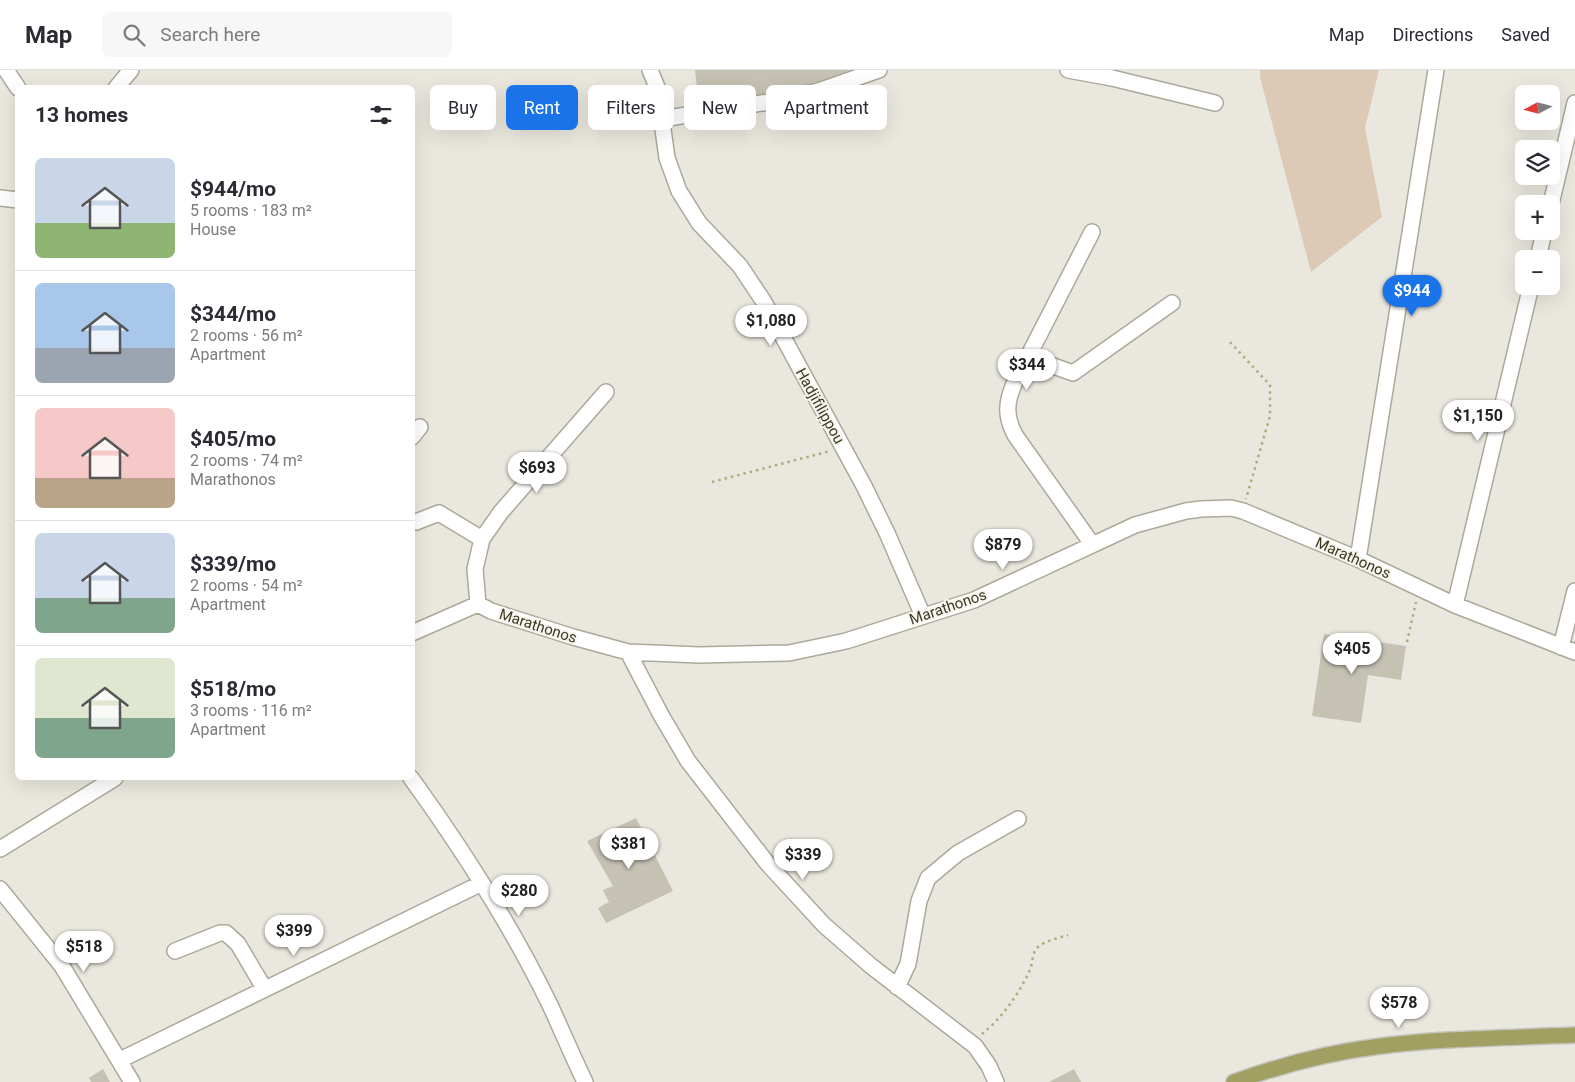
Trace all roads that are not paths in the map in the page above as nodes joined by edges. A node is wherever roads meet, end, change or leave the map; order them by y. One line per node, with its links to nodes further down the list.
1 (6, 70): 8 (street)
2 (131, 70): 9 (street)
3 (879, 70): 13 (street)
4 (1068, 70): 7 (street)
5 (1436, 70): 26 (street)
6 (656, 72): 10 (street, Hadjifilippou)
7 (1112, 74): 12 (street)
8 (16, 85)
9 (118, 85)
10 (657, 85)
11 (1575, 103): 15 (street)
12 (1215, 104)
13 (674, 117)
14 (663, 130): 30 (street, Hadjifilippou)
15 (1553, 195)
16 (0, 198): 17 (street)
17 (15, 200)
18 (1092, 232): 21 (street)
19 (1529, 295): 29 (street)
20 (1172, 303): 21 (street)
21 (1028, 357): 25 (street)
22 (606, 392): 24 (street)
23 (416, 522): 24 (street)
24 (482, 539): 28 (street)
25 (1092, 544): 26 (street, Marathonos); 30 (street, Marathonos)
26 (1358, 559): 29 (street, Marathonos)
27 (1575, 591): 32 (street)
28 (478, 604): 31 (street); 33 (street, Marathonos)
29 (1455, 605): 32 (street, Marathonos)
30 (923, 616): 33 (street, Marathonos)
31 (415, 632)
32 (1568, 650)
33 (628, 652): 41 (street)
34 (112, 780): 37 (street)
35 (412, 780): 38 (street)
36 (1018, 819): 41 (street)
37 (0, 849)
38 (482, 883): 42 (street); 46 (street)
39 (0, 889): 44 (street)
40 (175, 951): 42 (street)
41 (897, 987): 47 (street)
42 (264, 988): 44 (street)
43 (1575, 1035): 48 (main road)
44 (120, 1060): 45 (street)
45 (132, 1082)
46 (585, 1082)
47 (996, 1082)
48 (1234, 1082)

